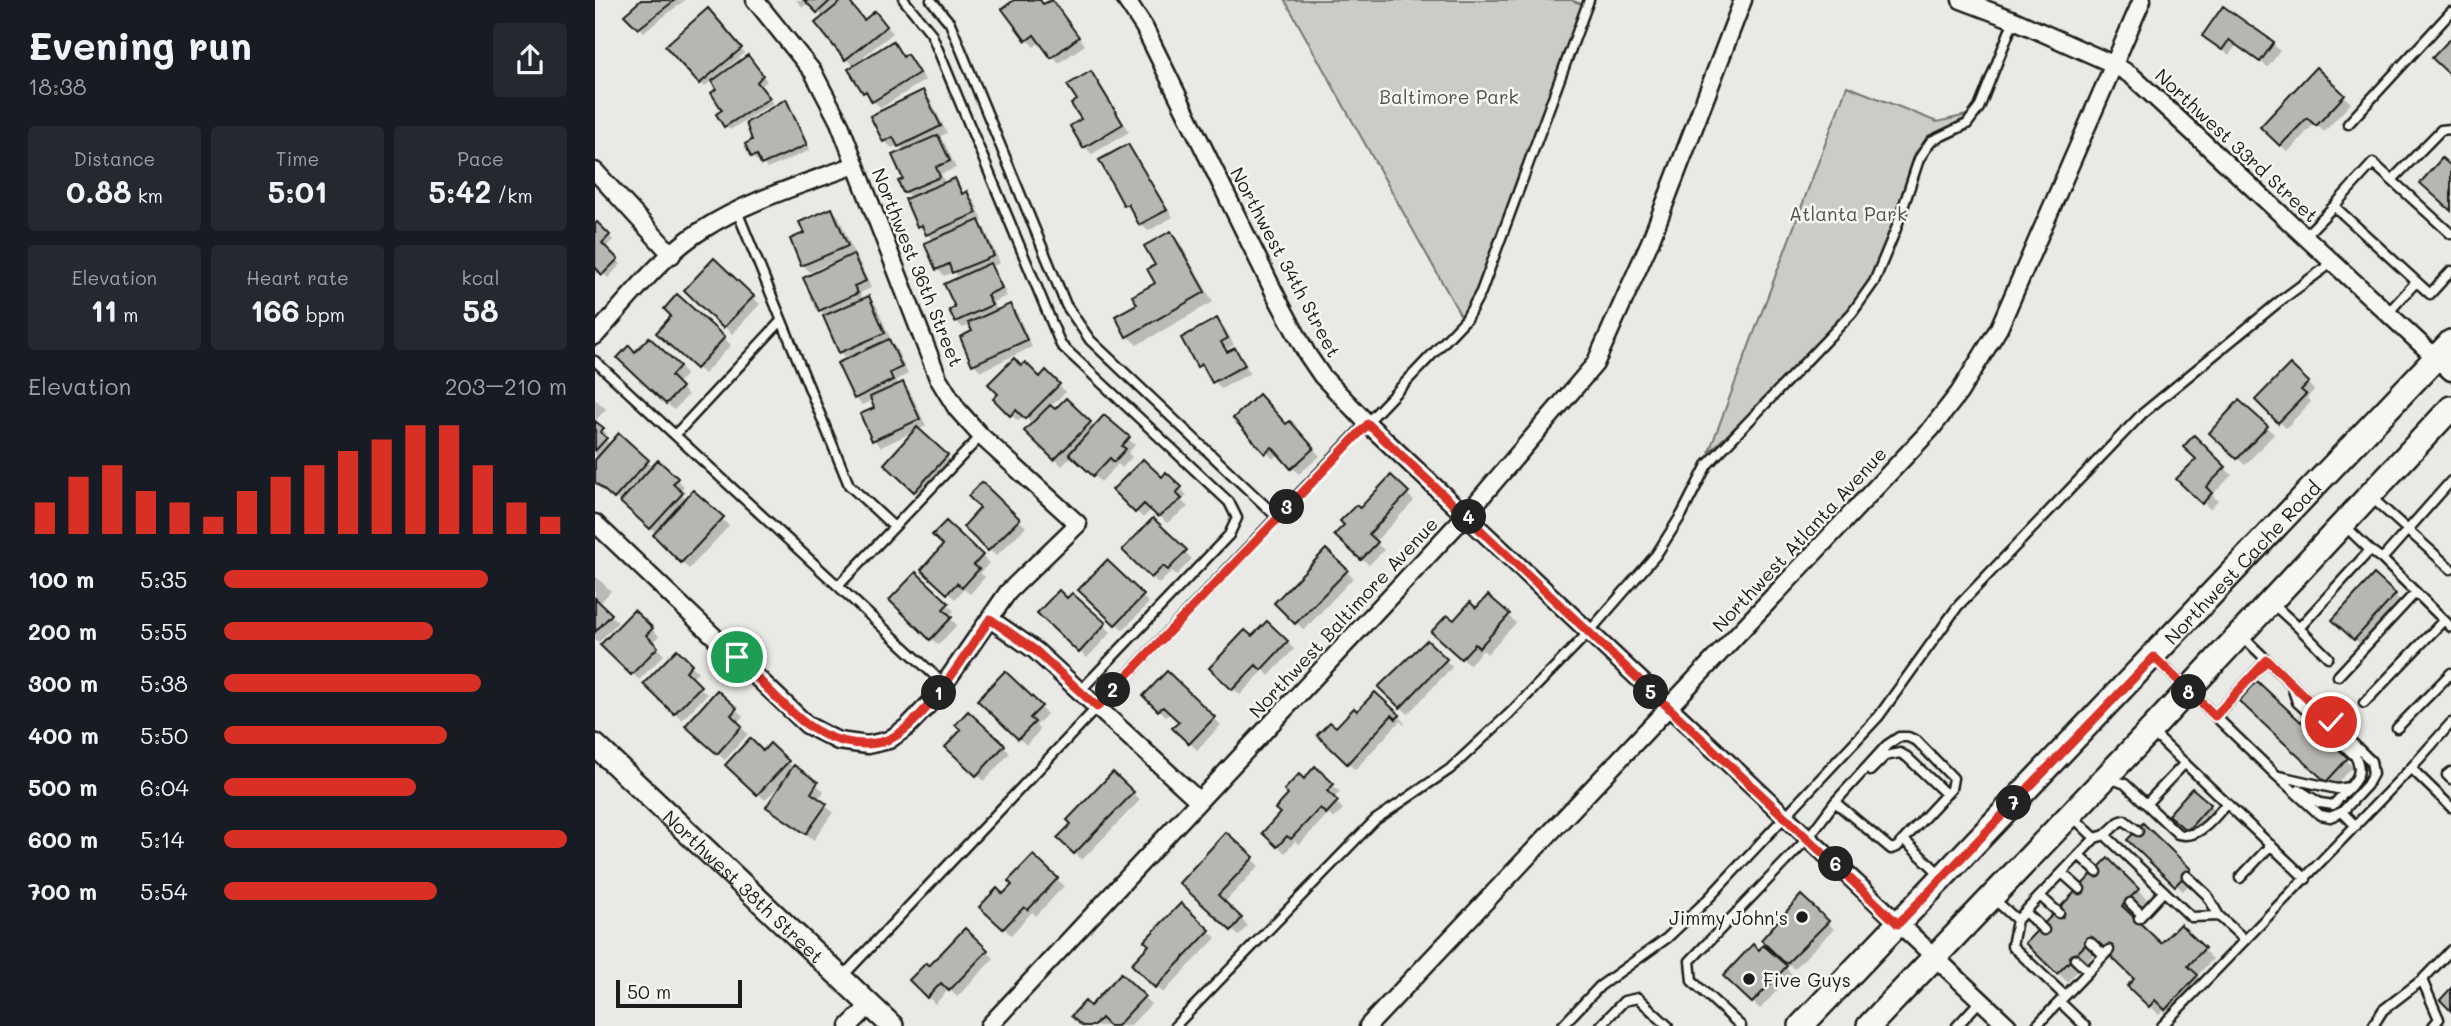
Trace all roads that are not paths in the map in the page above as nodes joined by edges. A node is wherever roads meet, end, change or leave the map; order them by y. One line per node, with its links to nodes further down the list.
1 (755, 0): 14 (street, Northwest 36th Street)
2 (904, 0): 61 (lane)
3 (931, 0): 37 (lane)
4 (1126, 0): 31 (street, Northwest 34th Street)
5 (1589, 0): 31 (lane)
6 (1744, 0): 36 (street, Northwest Baltimore Avenue)
7 (1961, 0): 10 (street, Northwest 33rd Street)
8 (2142, 0): 11 (street, Northwest Atlanta Avenue)
9 (2451, 12): 12 (lane)
10 (2014, 20): 11 (street, Northwest 33rd Street); 51 (lane)
11 (2115, 65): 20 (street, Northwest 33rd Street); 64 (street, Northwest Atlanta Avenue)
12 (2348, 124)
13 (2451, 129): 16 (lane)
14 (855, 164): 18 (street); 33 (street, Northwest 36th Street)
15 (595, 171): 21 (street)
16 (2392, 180): 17 (lane); 19 (lane)
17 (2334, 206): 20 (lane); 24 (lane)
18 (737, 211): 21 (street); 26 (lane)
19 (2451, 234)
20 (2305, 236): 22 (street, Northwest 33rd Street)
21 (672, 256): 27 (street)
22 (2333, 262): 25 (street, Northwest 33rd Street); 85 (lane)
23 (2451, 271): 24 (lane)
24 (2416, 282): 25 (lane)
25 (2388, 313): 28 (street, Northwest 33rd Street)
26 (781, 321): 32 (lane); 40 (lane)
27 (595, 336)
28 (2446, 357): 53 (main road, Northwest Cache Road)
29 (595, 361): 32 (lane)
30 (2451, 408): 35 (main road)
31 (1368, 424): 36 (street, Northwest 34th Street); 37 (lane)
32 (675, 435): 45 (lane)
33 (981, 436): 40 (lane); 48 (street, Northwest 36th Street)
34 (2450, 484): 41 (lane)
35 (2369, 495): 39 (main road); 41 (lane)
36 (1467, 515): 51 (street, Northwest 34th Street); 79 (street, Northwest Baltimore Avenue)
37 (1277, 517): 63 (lane)
38 (595, 523): 59 (street)
39 (2343, 524): 42 (lane); 47 (main road)
40 (894, 527): 45 (lane)
41 (2407, 528): 43 (lane); 44 (lane)
42 (2370, 550): 43 (lane); 50 (lane)
43 (2382, 559): 46 (lane)
44 (2451, 569)
45 (838, 586): 59 (lane)
46 (2416, 592): 49 (lane); 57 (lane)
47 (2271, 602): 50 (lane); 52 (main road)
48 (990, 619): 59 (street); 61 (street)
49 (2448, 623): 62 (lane)
50 (2299, 628): 54 (lane)
51 (1589, 632): 64 (street, Northwest 34th Street); 125 (lane)
52 (2240, 634): 55 (lane); 60 (main road)
53 (2154, 657): 60 (lane); 97 (main road, Northwest Cache Road)
54 (2328, 657)
55 (2267, 660): 58 (lane); 65 (lane)
56 (2451, 673): 67 (lane)
57 (2338, 676)
58 (2291, 683): 76 (lane); 83 (lane)
59 (945, 685)
60 (2188, 690): 65 (lane); 68 (main road)
61 (1080, 691): 63 (street)
62 (2364, 703)
63 (1097, 707): 79 (street); 117 (lane)
64 (1669, 707): 85 (street, Northwest 34th Street); 126 (street, Northwest Atlanta Avenue)
65 (2215, 716): 73 (lane)
66 (2451, 723): 71 (lane)
67 (2397, 729)
68 (2150, 731): 70 (lane); 74 (main road)
69 (595, 745): 117 (main road, Northwest 38th Street)
70 (2185, 763): 80 (lane); 81 (lane)
71 (2411, 768): 82 (lane); 86 (lane)
72 (2451, 772): 75 (lane)
73 (2276, 775): 76 (lane); 76 (lane); 83 (lane)
74 (2105, 777): 81 (lane); 84 (main road)
75 (2451, 779)
76 (2350, 787)
77 (1946, 794): 78 (lane); 78 (lane); 91 (lane)
78 (1838, 798): 89 (lane); 91 (lane)
79 (1199, 801): 124 (street, Northwest Baltimore Avenue)
80 (2227, 803): 81 (lane); 92 (lane)
81 (2146, 804)
82 (2451, 807)
83 (2341, 812): 86 (lane)
84 (2070, 814): 90 (lane); 103 (main road)
85 (1784, 817): 89 (street, Northwest 34th Street); 127 (lane)
86 (2357, 826): 99 (lane)
87 (2138, 831): 88 (lane)
88 (2105, 835): 90 (lane); 101 (lane)
89 (1808, 838): 109 (street, Northwest 34th Street); 130 (lane)
90 (2095, 838): 93 (lane)
91 (1904, 840): 97 (lane)
92 (2271, 845): 98 (lane); 99 (lane)
93 (2079, 855): 94 (lane); 95 (lane)
94 (2097, 872)
95 (2062, 873): 100 (lane); 102 (lane)
96 (2187, 876): 107 (lane)
97 (1943, 877): 109 (main road, Northwest Cache Road)
98 (2240, 878)
99 (2306, 879): 111 (lane)
100 (2080, 889)
101 (2164, 891): 104 (lane); 107 (lane)
102 (2040, 896): 105 (lane); 106 (lane)
103 (1992, 897): 108 (lane); 114 (main road)
104 (2130, 903)
105 (2025, 912): 108 (lane); 110 (lane)
106 (2059, 913)
107 (2219, 916): 111 (lane)
108 (2017, 920): 119 (lane)
109 (1898, 924): 114 (street, Northwest 34th Street); 131 (main road, Northwest Cache Road)
110 (2044, 930)
111 (2245, 940): 137 (lane)
112 (2090, 942): 116 (lane)
113 (2451, 950): 118 (lane)
114 (1935, 958): 120 (street, Northwest 34th Street); 132 (main road)
115 (2075, 958): 116 (lane)
116 (2088, 971): 119 (lane)
117 (841, 978): 121 (main road, Northwest 38th Street)
118 (2422, 980): 138 (lane); 139 (lane)
119 (2062, 999): 135 (lane); 136 (lane)
120 (1980, 1001): 133 (lane); 134 (street, Northwest 34th Street)
121 (870, 1005): 122 (street); 123 (main road, Northwest 38th Street)
122 (849, 1026)
123 (892, 1026)
124 (989, 1026)
125 (1175, 1026)
126 (1368, 1026)
127 (1562, 1026)
128 (1600, 1026): 129 (lane)
129 (1668, 1026)
130 (1741, 1026)
131 (1801, 1026)
132 (1870, 1026)
133 (1957, 1026)
134 (2008, 1026)
135 (2036, 1026)
136 (2085, 1026)
137 (2162, 1026)
138 (2373, 1026)
139 (2433, 1026)

